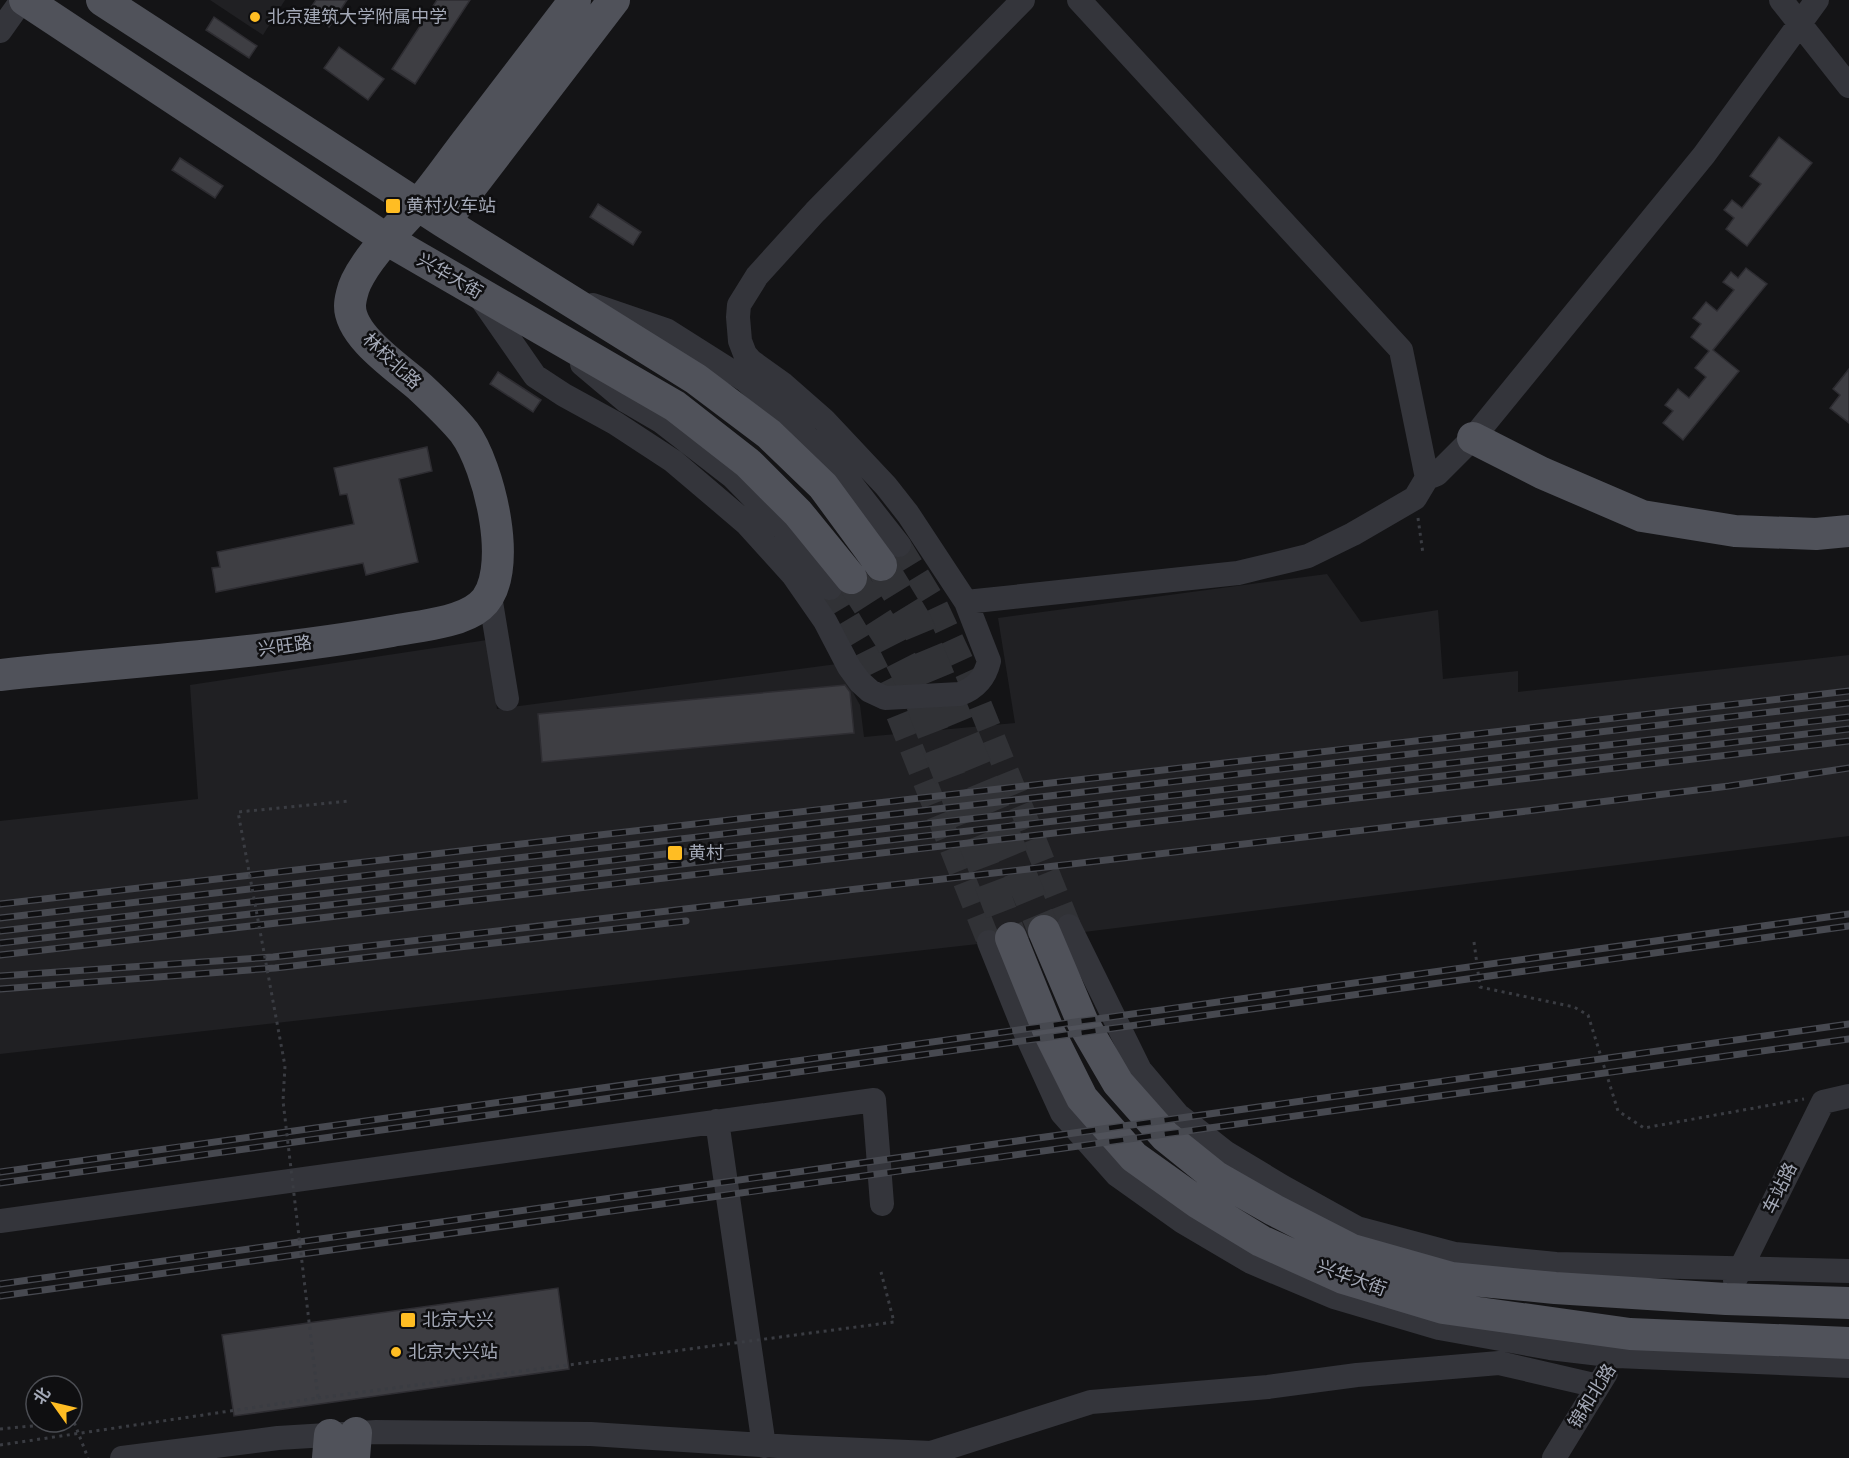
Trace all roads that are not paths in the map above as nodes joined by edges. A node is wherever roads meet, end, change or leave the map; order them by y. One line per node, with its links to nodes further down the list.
1 (23, 0): 10 (street); 14 (main road, 兴华大街)
2 (102, 0): 12 (main road)
3 (575, 0): 12 (main road, 林校北路)
4 (614, 0): 13 (main road)
5 (1023, 0): 22 (street)
6 (1079, 0): 17 (street)
7 (1781, 0): 9 (street)
8 (1817, 0): 9 (street)
9 (1800, 24): 11 (street); 16 (street)
10 (0, 31)
11 (1849, 86)
12 (418, 205): 13 (main road); 14 (main road, 林校北路)
13 (444, 222): 14 (main road); 19 (main road)
14 (386, 239): 15 (main road, 兴华大街); 21 (main road, 林校北路)
15 (476, 292): 20 (main road, 兴华大街); 22 (street)
16 (1473, 438): 17 (street); 18 (main road)
17 (1421, 488): 22 (street)
18 (1849, 531)
19 (890, 555)
20 (840, 583)
21 (490, 596): 23 (main road, 兴旺路); 24 (street)
22 (966, 603)
23 (0, 675)
24 (507, 699)
25 (1056, 928): 31 (street); 33 (main road, 兴华大街)
26 (1000, 940): 36 (main road, 兴华大街)
27 (1849, 1096): 31 (street, 车站路)
28 (717, 1121): 29 (street); 30 (street); 40 (street)
29 (882, 1204)
30 (0, 1221)
31 (1740, 1269): 32 (street); 33 (street, 车站路)
32 (1849, 1271)
33 (1726, 1299): 34 (main road, 兴华大街)
34 (1849, 1303)
35 (1849, 1343): 36 (main road, 兴华大街)
36 (1623, 1345): 37 (street); 38 (street, 锦和北路)
37 (1849, 1366)
38 (1598, 1386): 40 (street); 42 (street, 锦和北路)
39 (342, 1446): 40 (street); 41 (street)
40 (764, 1446)
41 (122, 1458)
42 (1554, 1458)

